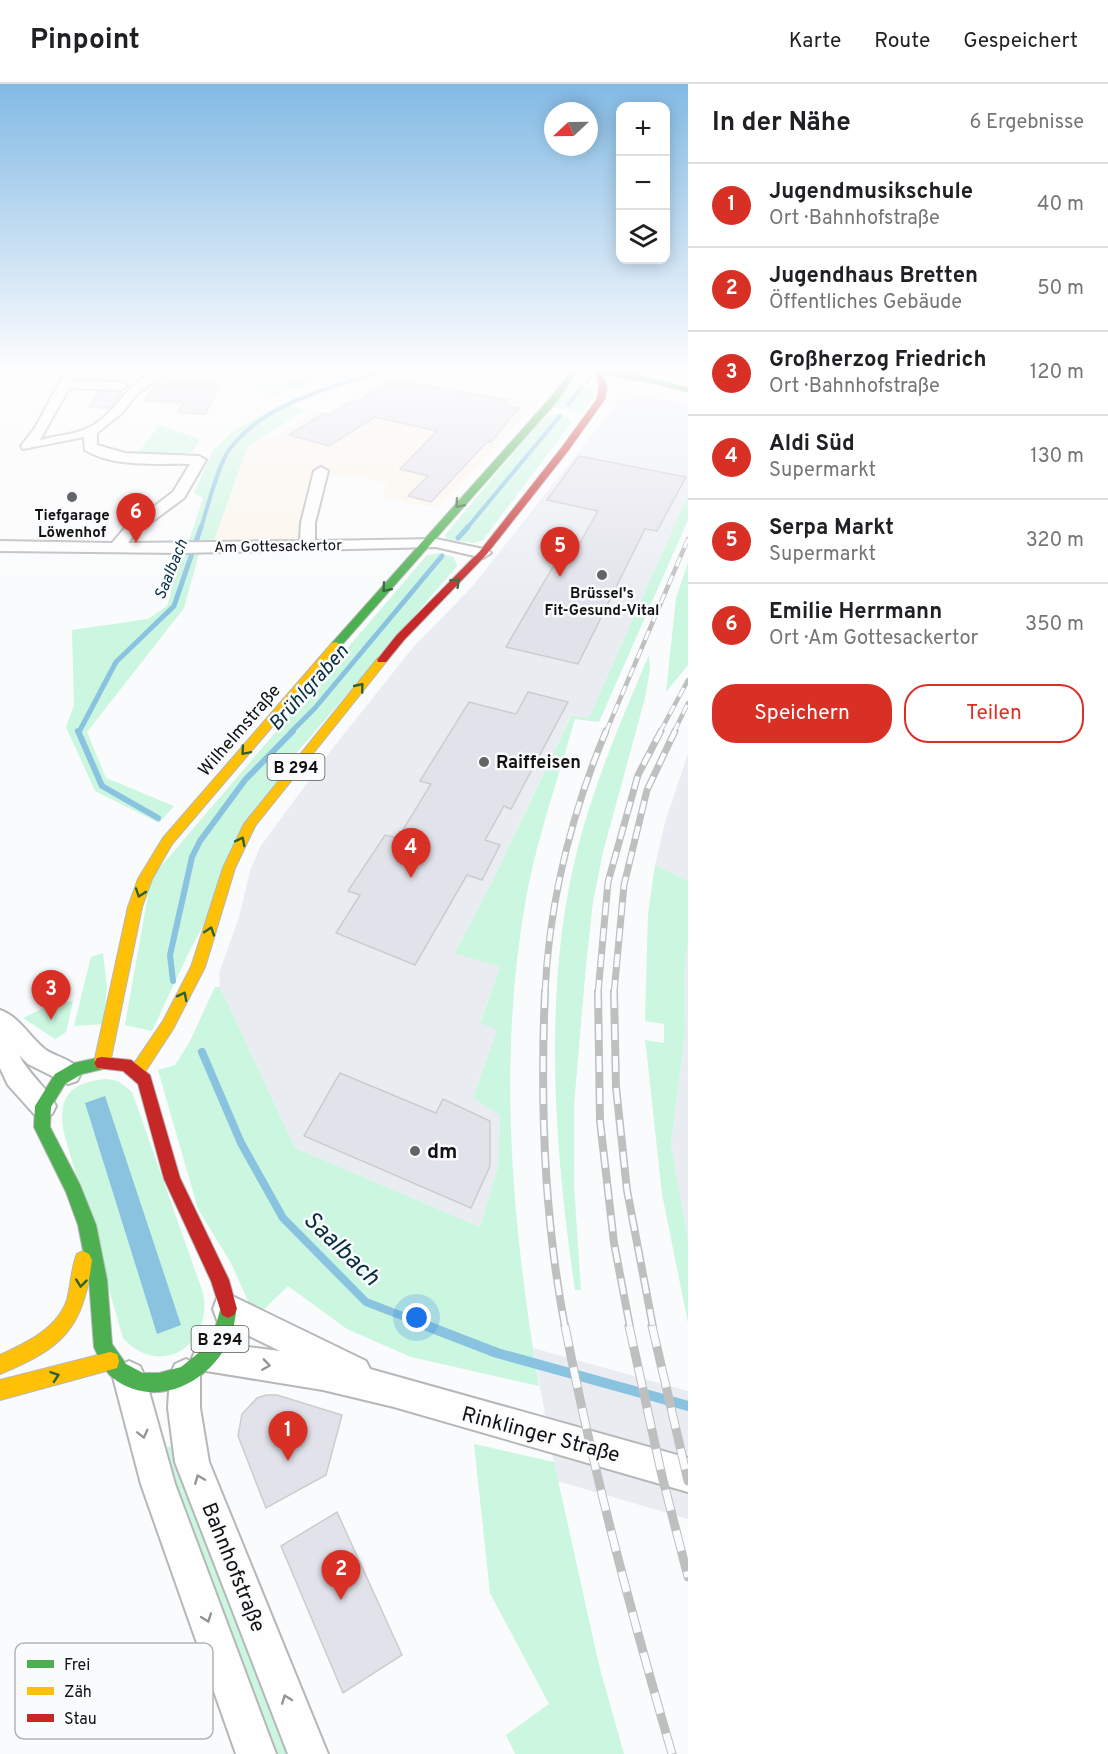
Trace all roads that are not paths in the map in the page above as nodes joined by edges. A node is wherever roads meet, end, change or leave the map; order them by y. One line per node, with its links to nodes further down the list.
1 (90, 446): 8 (street)
2 (511, 446): 5 (main road, Wilhelmstraße / B 294, one-way to 5)
3 (554, 446): 9 (main road, B 294)
4 (321, 471): 6 (street)
5 (424, 544): 6 (street, Am Gottesackertor); 9 (street, Am Gottesackertor); 12 (main road, Wilhelmstraße / B 294, one-way to 12)
6 (307, 545): 8 (street, Am Gottesackertor)
7 (0, 546): 8 (street, Am Gottesackertor)
8 (116, 548)
9 (483, 554): 13 (main road, B 294, one-way to 9)
10 (0, 1020): 14 (street)
11 (0, 1042): 15 (street)
12 (102, 1063): 13 (main road); 14 (main road)
13 (138, 1070): 17 (main road, B 294)
14 (68, 1073): 15 (main road)
15 (43, 1106): 16 (main road)
16 (87, 1225): 18 (main road, one-way to 18); 20 (main road)
17 (228, 1310): 19 (main road, B 294); 22 (street, Rinklinger Straße)
18 (0, 1365)
19 (197, 1367): 20 (main road, B 294); 22 (street, Rinklinger Straße, one-way to 22); 25 (street, Bahnhofstraße, one-way to 19)
20 (120, 1369): 21 (main road, B 294, one-way to 20); 24 (street, one-way to 24)
21 (0, 1390)
22 (394, 1391): 23 (street, Rinklinger Straße)
23 (688, 1475)
24 (256, 1754)
25 (308, 1754)

